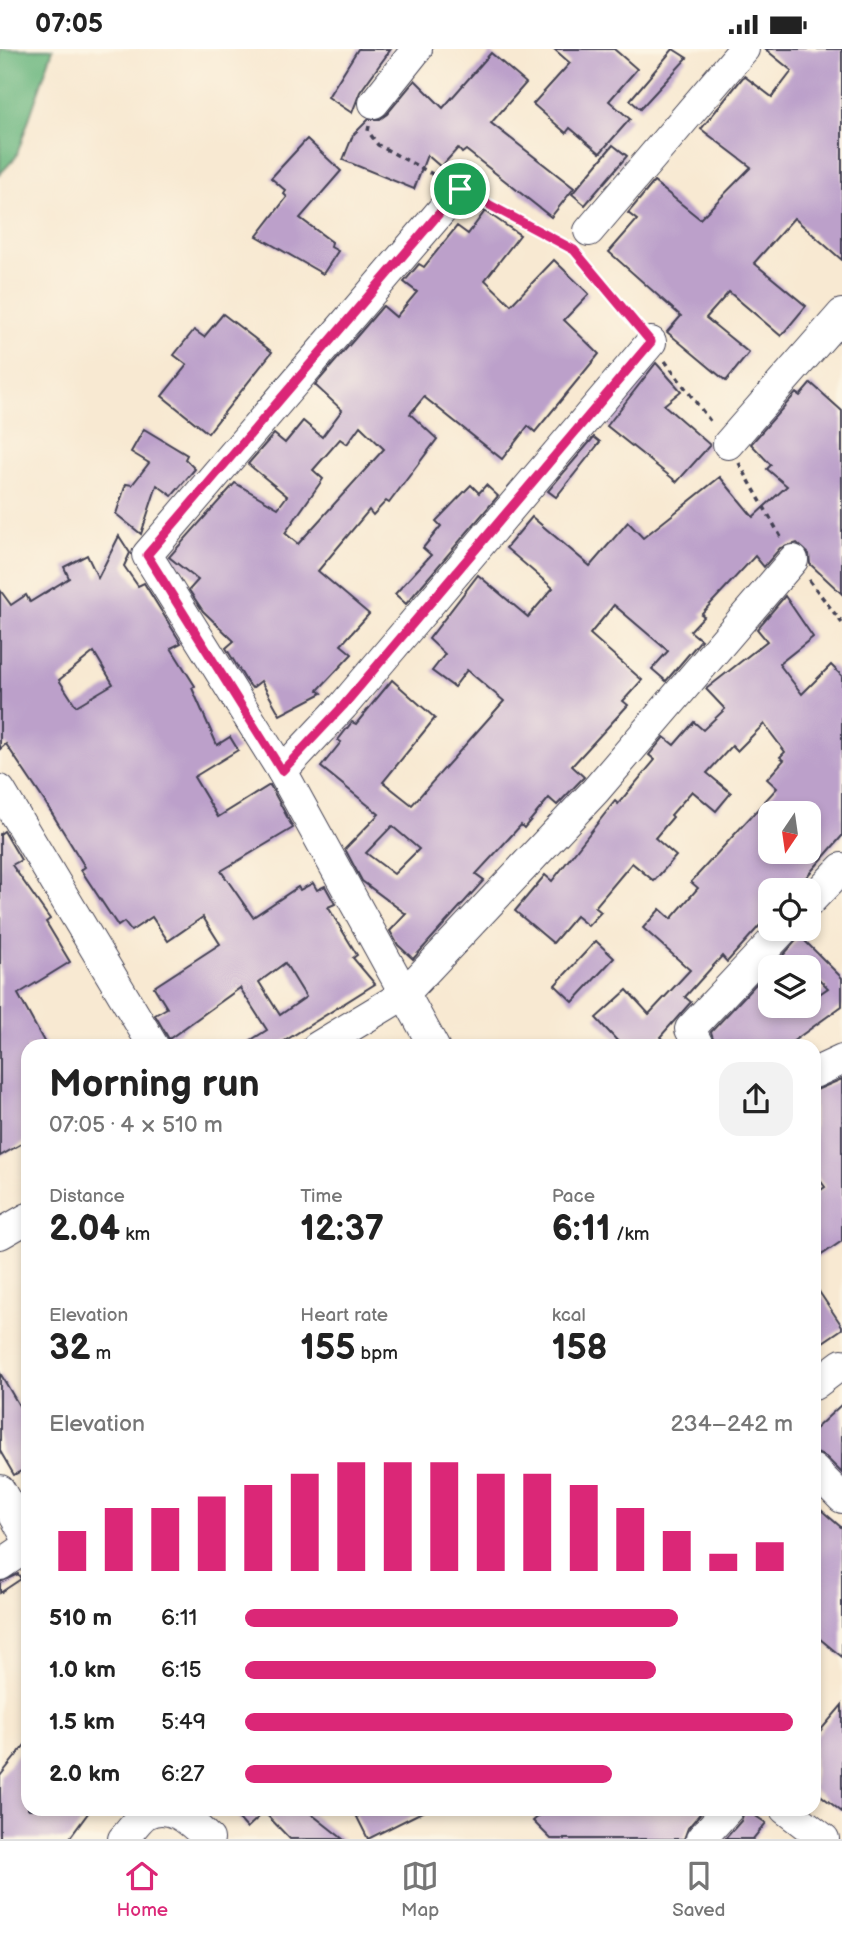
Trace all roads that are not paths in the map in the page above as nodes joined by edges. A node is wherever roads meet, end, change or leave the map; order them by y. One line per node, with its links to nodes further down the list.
1 (417, 49): 3 (street)
2 (744, 49): 5 (street)
3 (374, 103)
4 (460, 189): 10 (street)
5 (589, 231)
6 (842, 314): 8 (street)
7 (651, 342): 10 (street)
8 (728, 444)
9 (793, 560): 15 (street)
10 (282, 771): 15 (street)
11 (0, 790): 16 (street)
12 (842, 868): 13 (street)
13 (821, 890)
14 (773, 941): 19 (street)
15 (404, 995): 17 (street); 18 (street)
16 (149, 1039)
17 (330, 1039)
18 (429, 1039)
19 (695, 1039)
20 (842, 1060): 21 (street)
21 (821, 1070)
22 (21, 1222): 23 (street)
23 (0, 1234)
24 (842, 1364): 25 (street)
25 (821, 1380)
26 (821, 1477): 28 (street)
27 (0, 1490): 29 (street)
28 (842, 1498)
29 (21, 1528)
30 (21, 1551): 31 (street)
31 (0, 1565)
32 (144, 1816): 36 (street)
33 (184, 1816): 37 (street)
34 (722, 1816): 38 (street)
35 (794, 1816): 39 (street)
36 (123, 1839)
37 (209, 1839)
38 (701, 1839)
39 (824, 1839)

